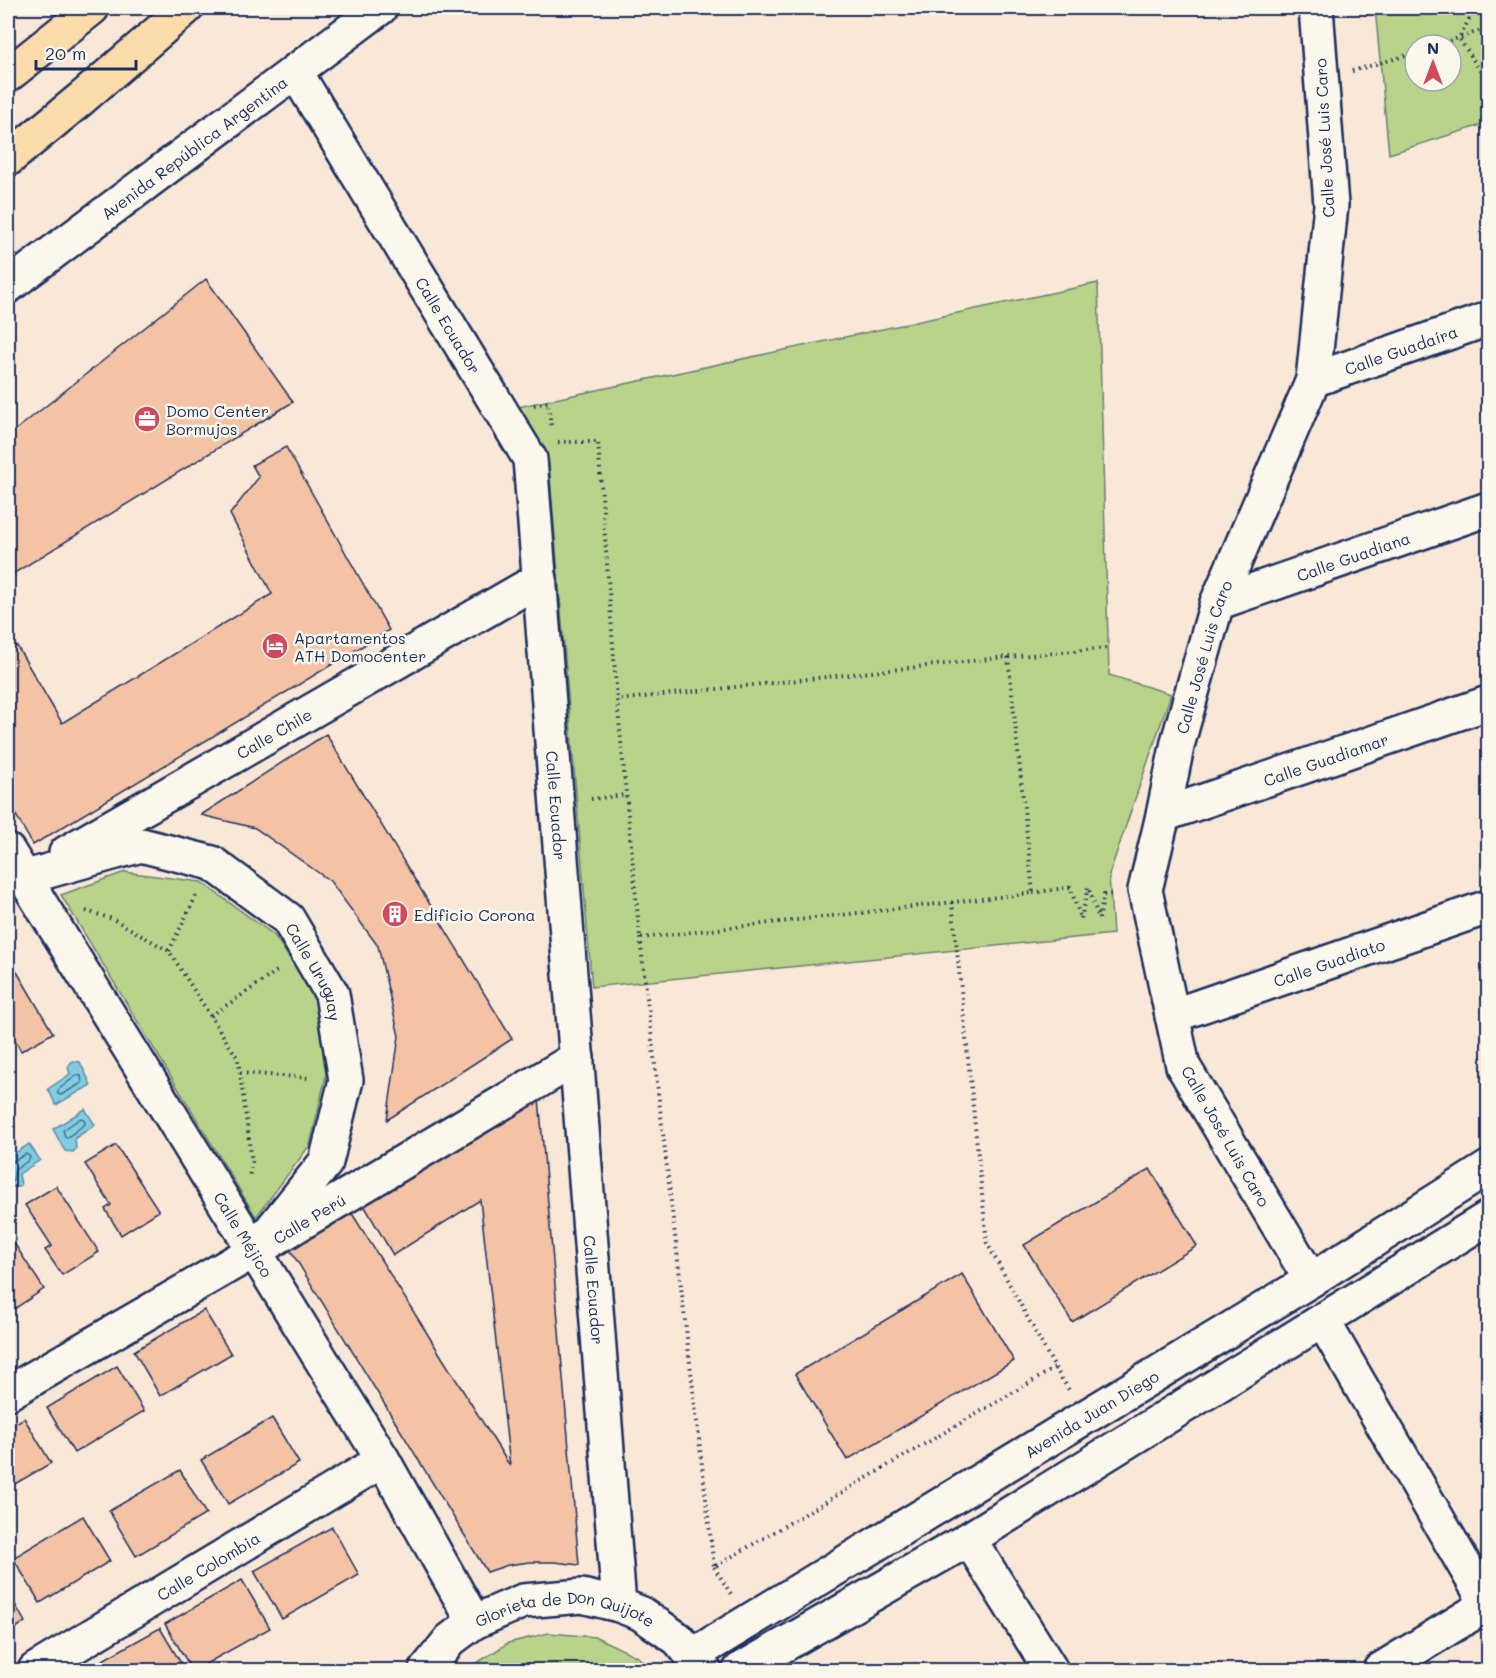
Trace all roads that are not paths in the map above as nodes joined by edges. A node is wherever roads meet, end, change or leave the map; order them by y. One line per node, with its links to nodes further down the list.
1 (92, 8): 6 (highway)
2 (186, 8): 7 (highway)
3 (380, 8): 5 (street, Avenida República Argentina)
4 (1316, 8): 10 (street, Calle José Luis Caro)
5 (295, 71): 8 (street, Avenida República Argentina); 12 (street, Calle Ecuador)
6 (8, 75)
7 (8, 159)
8 (8, 286)
9 (1488, 320): 10 (street, Calle Guadaíra)
10 (1313, 380): 13 (street, Calle José Luis Caro)
11 (1488, 509): 13 (street, Calle Guadiana)
12 (540, 579): 16 (street, Calle Chile); 19 (street, Calle Ecuador)
13 (1217, 603): 15 (street, Calle José Luis Caro)
14 (1488, 704): 15 (street, Calle Guadiamar)
15 (1163, 816): 18 (street, Calle José Luis Caro)
16 (13, 872): 22 (street, Calle Méjico); 22 (street, Calle Uruguay)
17 (1488, 907): 18 (street, Calle Guadiato)
18 (1172, 1016): 23 (street, Calle José Luis Caro)
19 (577, 1058): 22 (street, Calle Perú); 28 (street, Calle Ecuador)
20 (1488, 1168): 23 (street, Avenida Juan Diego)
21 (1488, 1218): 24 (street)
22 (254, 1251): 25 (street, Calle Perú); 26 (street, Calle Méjico)
23 (1311, 1280): 31 (street, Avenida Juan Diego)
24 (1323, 1321): 27 (street); 29 (street)
25 (8, 1393)
26 (383, 1460): 30 (street, Calle Méjico); 32 (street, Calle Colombia)
27 (969, 1539): 34 (street); 35 (street)
28 (619, 1605): 30 (street, Glorieta de Don Quijote); 31 (street, Glorieta de Don Quijote)
29 (1488, 1605): 36 (street)
30 (474, 1622): 33 (street, Glorieta de Don Quijote)
31 (698, 1663)
32 (35, 1671)
33 (426, 1671)
34 (740, 1671)
35 (1051, 1671)
36 (1380, 1671)

